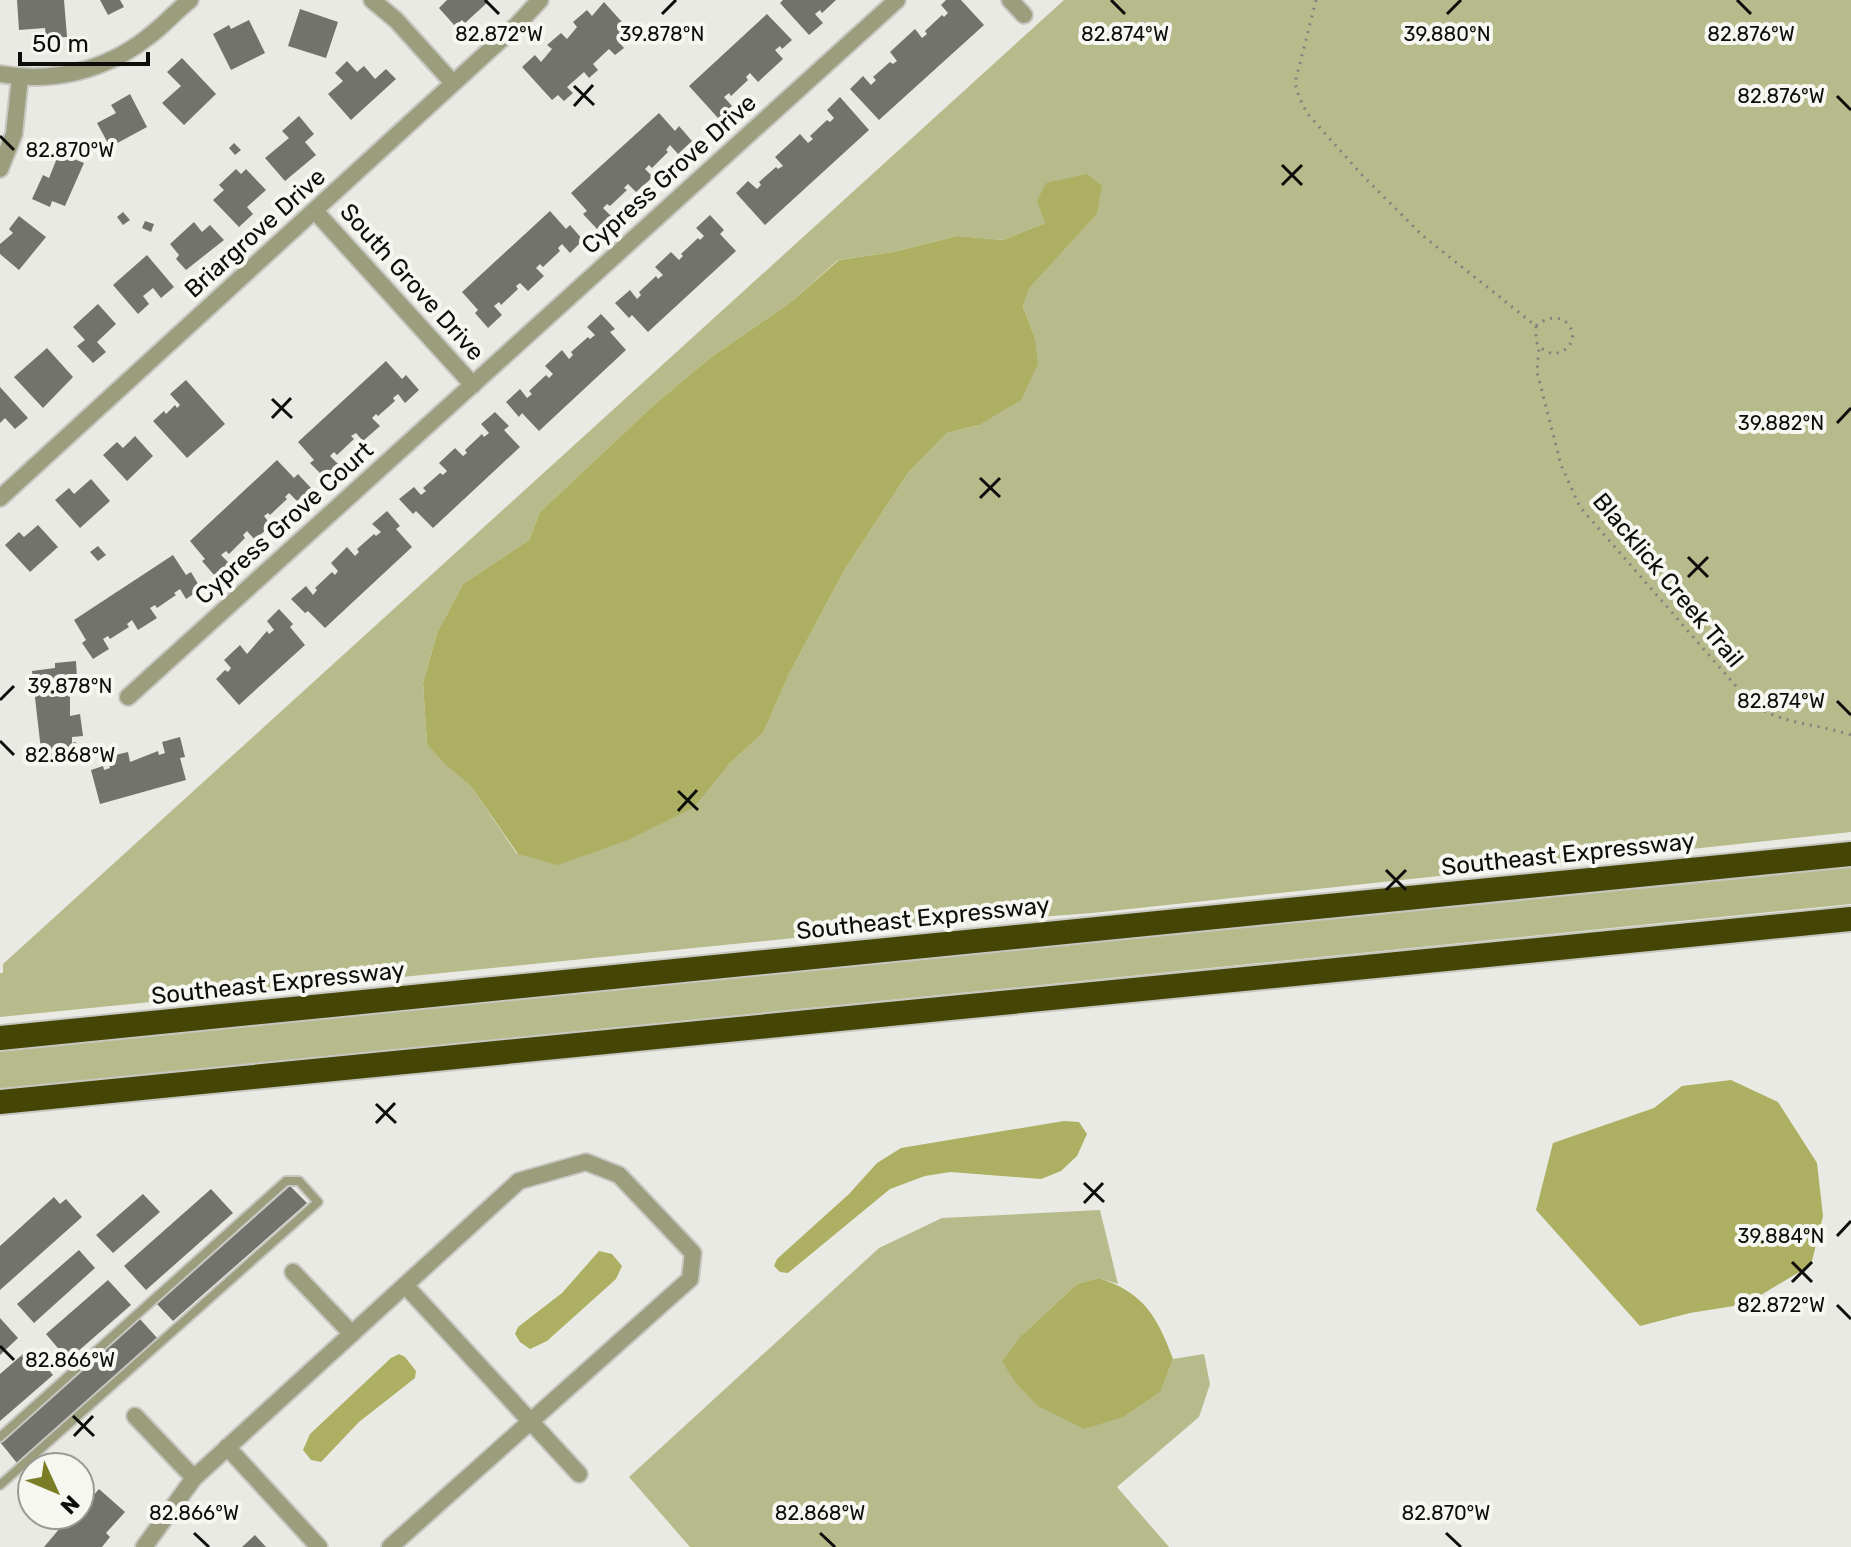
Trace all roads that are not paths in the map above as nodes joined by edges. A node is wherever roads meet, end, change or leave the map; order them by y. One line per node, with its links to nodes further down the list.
1 (190, 0): 8 (street)
2 (372, 0): 9 (street)
3 (540, 0): 9 (street, Briargrove Drive)
4 (897, 0): 12 (street, Cypress Grove Drive)
5 (1010, 0): 6 (street)
6 (1024, 15)
7 (0, 74): 8 (street)
8 (20, 77): 10 (street)
9 (453, 83): 11 (street, Briargrove Drive)
10 (0, 169)
11 (315, 211): 12 (street, South Grove Drive); 13 (street, Briargrove Drive)
12 (473, 385): 14 (street, Cypress Grove Court)
13 (0, 498)
14 (128, 697)
15 (1851, 854): 17 (highway, Southeast Expressway)
16 (1851, 919): 18 (highway)
17 (0, 1038)
18 (0, 1102)
19 (293, 1272): 21 (street)
20 (405, 1285): 21 (street); 23 (street); 23 (street)
21 (352, 1334): 25 (street)
22 (135, 1416): 27 (street)
23 (529, 1422): 26 (street); 31 (street)
24 (0, 1437): 28 (lane)
25 (227, 1447): 27 (street); 30 (street)
26 (579, 1474)
27 (194, 1478): 29 (street)
28 (0, 1485)
29 (144, 1547)
30 (319, 1547)
31 (390, 1547)

